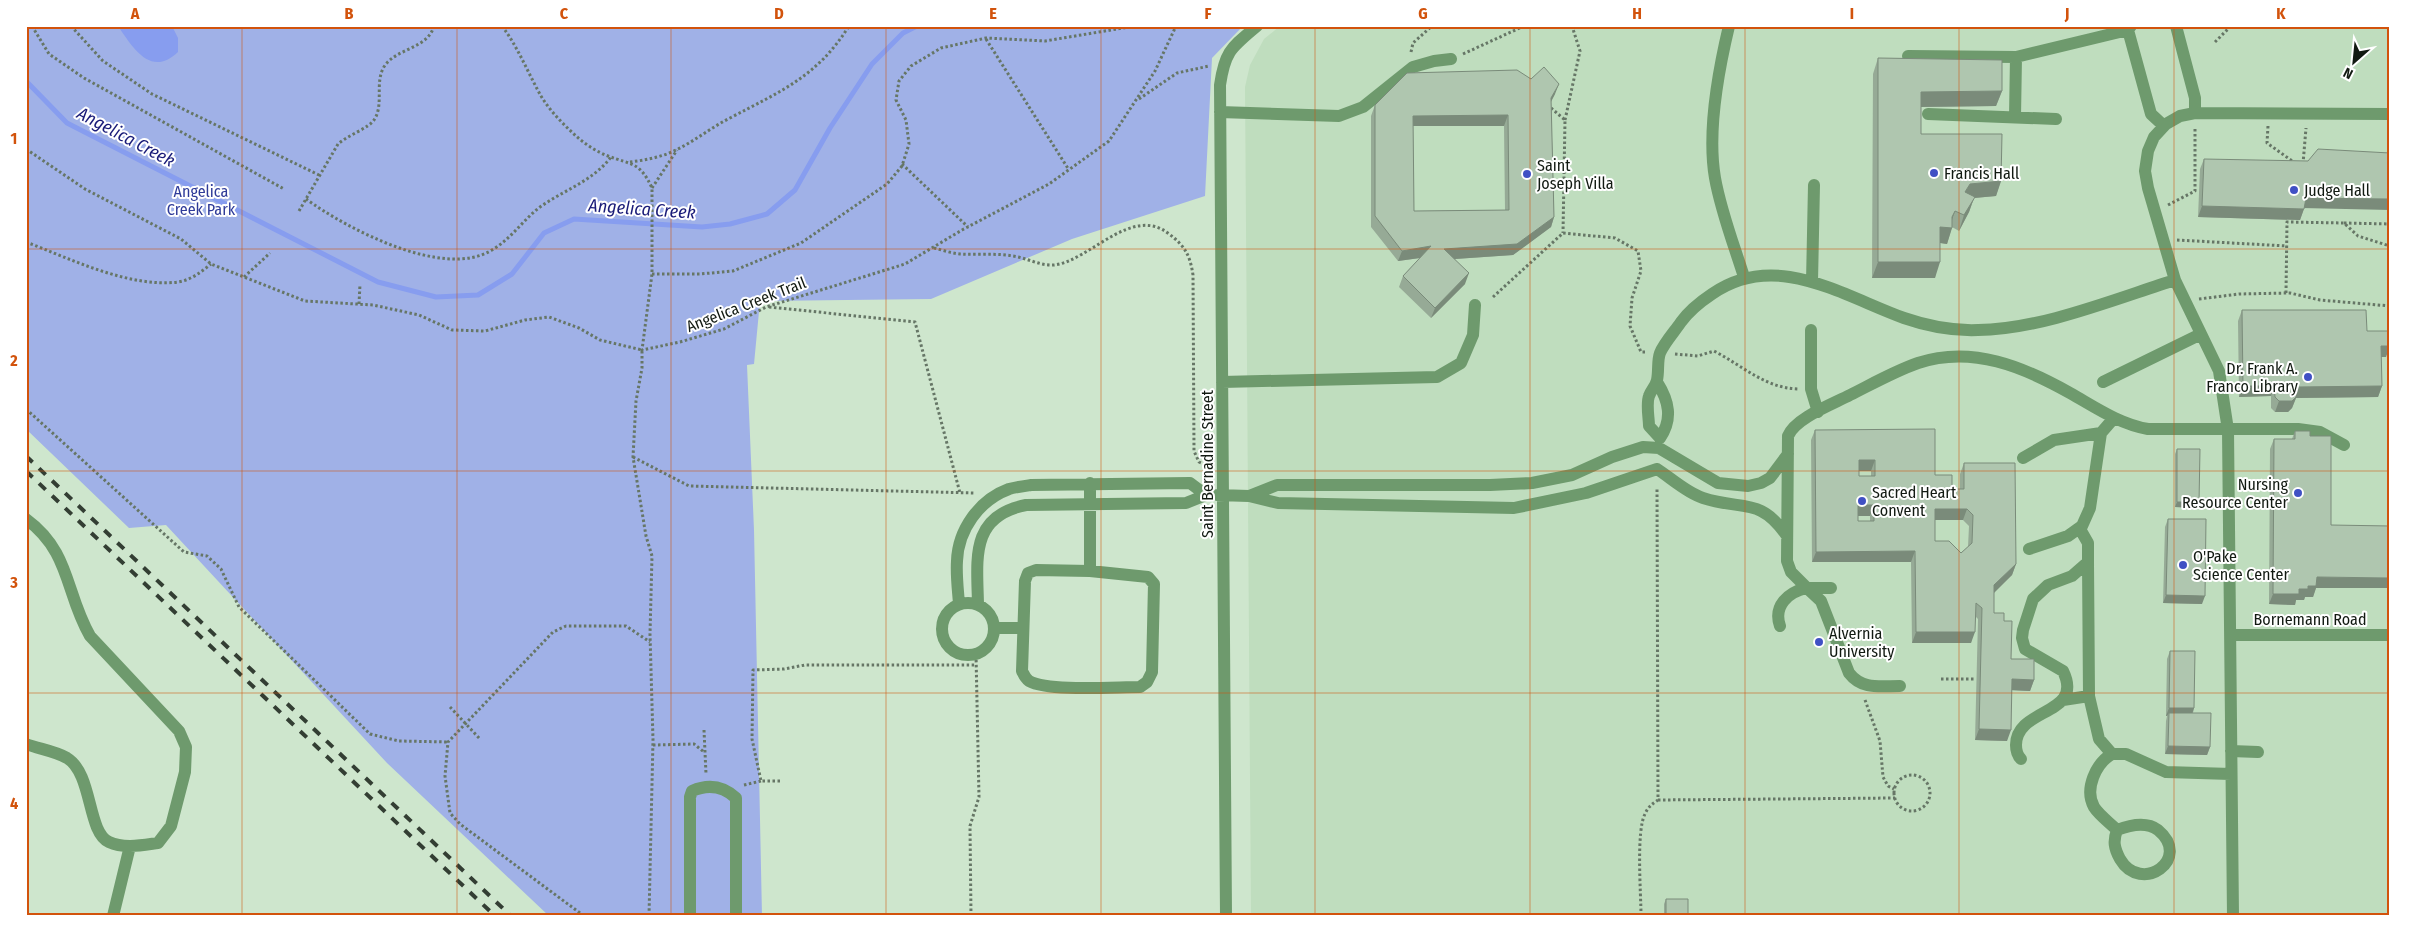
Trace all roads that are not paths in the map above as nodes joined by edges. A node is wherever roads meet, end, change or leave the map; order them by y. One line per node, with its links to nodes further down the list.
1 (1257, 26): 8 (street, Saint Bernadine Street)
2 (1728, 26): 16 (street)
3 (2176, 26): 9 (street)
4 (2129, 28): 6 (street); 14 (street)
5 (1908, 56): 6 (street)
6 (2016, 57): 12 (street)
7 (1451, 59): 8 (street)
8 (1220, 112): 22 (street, Saint Bernadine Street)
9 (2195, 113): 11 (street); 14 (street)
10 (1928, 114): 12 (street)
11 (2390, 114)
12 (2015, 117): 13 (street)
13 (2056, 119)
14 (2164, 126): 17 (street)
15 (1814, 185): 18 (street)
16 (1744, 277): 18 (street); 23 (street)
17 (2175, 280): 18 (street); 21 (street)
18 (1812, 282)
19 (1475, 305): 22 (street)
20 (1811, 330): 25 (street)
21 (2201, 334): 24 (street); 27 (street)
22 (1222, 382): 37 (street, Saint Bernadine Street)
23 (1657, 382): 29 (street); 29 (street)
24 (2103, 382)
25 (1818, 412): 26 (street); 31 (street)
26 (2114, 418): 27 (street); 28 (street)
27 (2228, 430): 30 (street); 56 (street)
28 (2101, 433): 32 (street); 44 (street)
29 (1660, 443): 33 (street); 35 (street); 38 (street)
30 (2344, 445)
31 (1788, 454): 35 (street); 45 (street)
32 (2023, 458)
33 (1657, 469): 38 (street); 41 (street)
34 (1090, 483): 36 (street); 39 (street); 40 (street)
35 (1748, 486): 41 (street)
36 (1206, 494): 37 (street); 40 (street)
37 (1223, 495): 38 (street); 72 (street, Saint Bernadine Street)
38 (1249, 496)
39 (986, 503): 42 (street); 51 (street)
40 (1090, 504): 42 (street); 48 (street)
41 (1748, 505): 45 (street)
42 (996, 517): 52 (street)
43 (26, 520): 68 (street)
44 (2080, 529): 46 (street); 47 (street)
45 (1787, 536): 49 (street)
46 (2029, 549)
47 (2088, 562): 59 (street); 60 (street)
48 (1090, 571): 55 (street); 55 (street)
49 (1807, 588): 50 (street); 53 (street); 58 (street)
50 (1831, 588)
51 (959, 604): 52 (street); 54 (street)
52 (978, 604): 54 (street)
53 (1780, 626)
54 (995, 628): 55 (street)
55 (1023, 628)
56 (2230, 635): 57 (street, Bornemann Road); 62 (street)
57 (2390, 635)
58 (1900, 686)
59 (2089, 696): 60 (street); 64 (street)
60 (2063, 700): 65 (street)
61 (26, 744): 68 (street)
62 (2231, 751): 63 (street); 66 (street)
63 (2258, 752)
64 (2112, 754): 66 (street); 67 (street)
65 (2021, 759)
66 (2231, 774): 73 (street)
67 (2117, 830): 67 (street)
68 (130, 846): 69 (street)
69 (113, 916)
70 (690, 916): 71 (street)
71 (736, 916)
72 (1226, 916)
73 (2233, 916)

